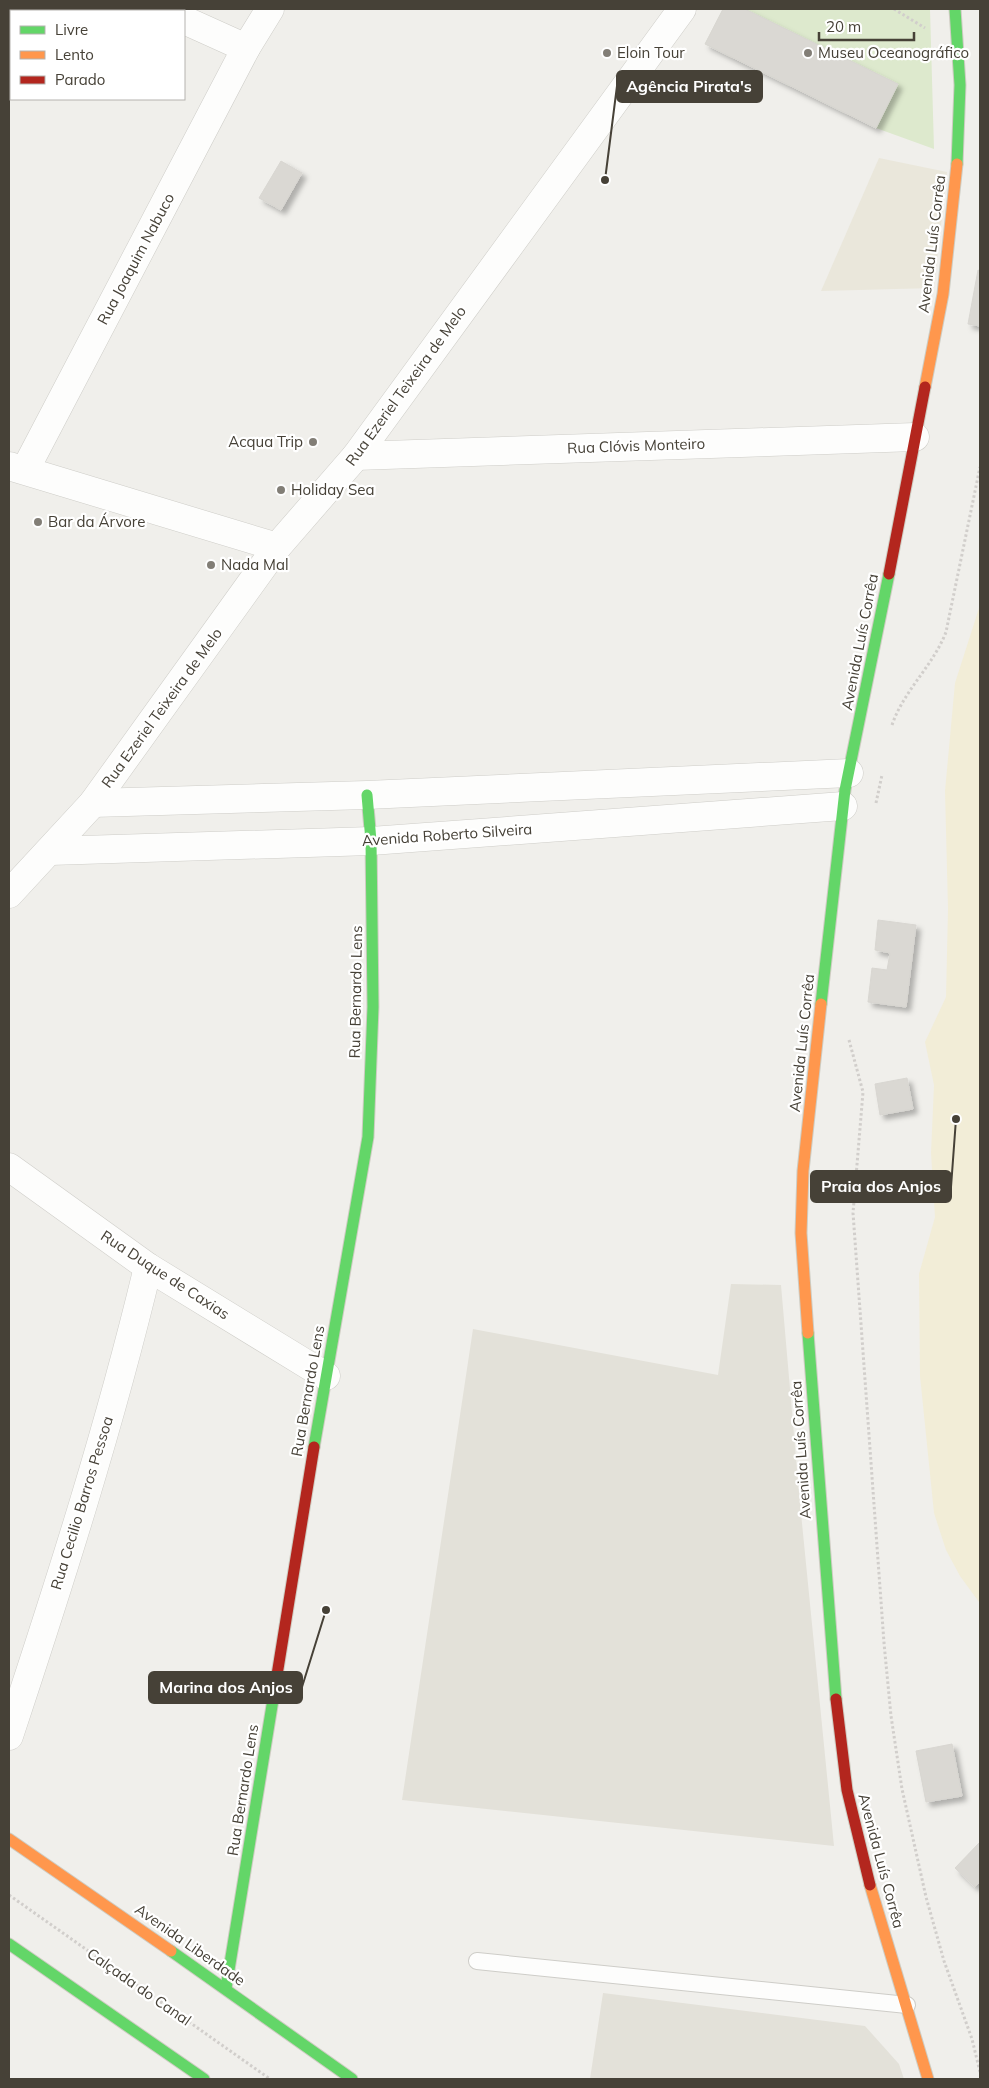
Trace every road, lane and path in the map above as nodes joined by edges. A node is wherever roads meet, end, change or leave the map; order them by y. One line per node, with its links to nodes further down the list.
1 (270, 9): 5 (street, Rua Joaquim Nabuco)
2 (682, 9): 7 (street, Rua Ezeriel Teixeira de Melo)
3 (955, 9): 6 (main road, Avenida Luís Corrêa)
4 (185, 20): 5 (street)
5 (246, 48): 9 (street, Rua Joaquim Nabuco)
6 (915, 437): 7 (street, Rua Clóvis Monteiro); 13 (main road, Avenida Luís Corrêa)
7 (356, 456): 10 (street, Rua Ezeriel Teixeira de Melo)
8 (980, 467): 11 (path)
9 (17, 468): 10 (street)
10 (278, 548): 15 (street, Rua Ezeriel Teixeira de Melo)
11 (890, 729)
12 (883, 769): 17 (path)
13 (849, 773): 14 (street); 16 (main road, Avenida Luís Corrêa)
14 (367, 795): 15 (street); 18 (main road, Rua Bernardo Lens)
15 (93, 803): 19 (street, Rua Ezeriel Teixeira de Melo)
16 (843, 806): 18 (street, Avenida Roberto Silveira); 31 (main road, Avenida Luís Corrêa)
17 (875, 807)
18 (371, 841): 19 (street, Avenida Roberto Silveira); 24 (main road, Rua Bernardo Lens)
19 (50, 850): 20 (street, Rua Ezeriel Teixeira de Melo)
20 (9, 894)
21 (848, 1031): 32 (path)
22 (9, 1167): 23 (street, Rua Duque de Caxias)
23 (148, 1267): 24 (street, Rua Duque de Caxias); 25 (street, Rua Cecilio Barros Pessoa)
24 (326, 1376): 30 (main road, Rua Bernardo Lens)
25 (9, 1736)
26 (9, 1838): 30 (main road, Avenida Liberdade)
27 (9, 1895): 35 (path, Calçada do Canal)
28 (9, 1944): 34 (main road)
29 (477, 1961): 31 (lane)
30 (226, 1988): 33 (main road, Avenida Liberdade)
31 (907, 2005): 36 (main road, Avenida Luís Corrêa)
32 (980, 2072)
33 (348, 2078)
34 (204, 2079)
35 (270, 2079)
36 (928, 2079)

